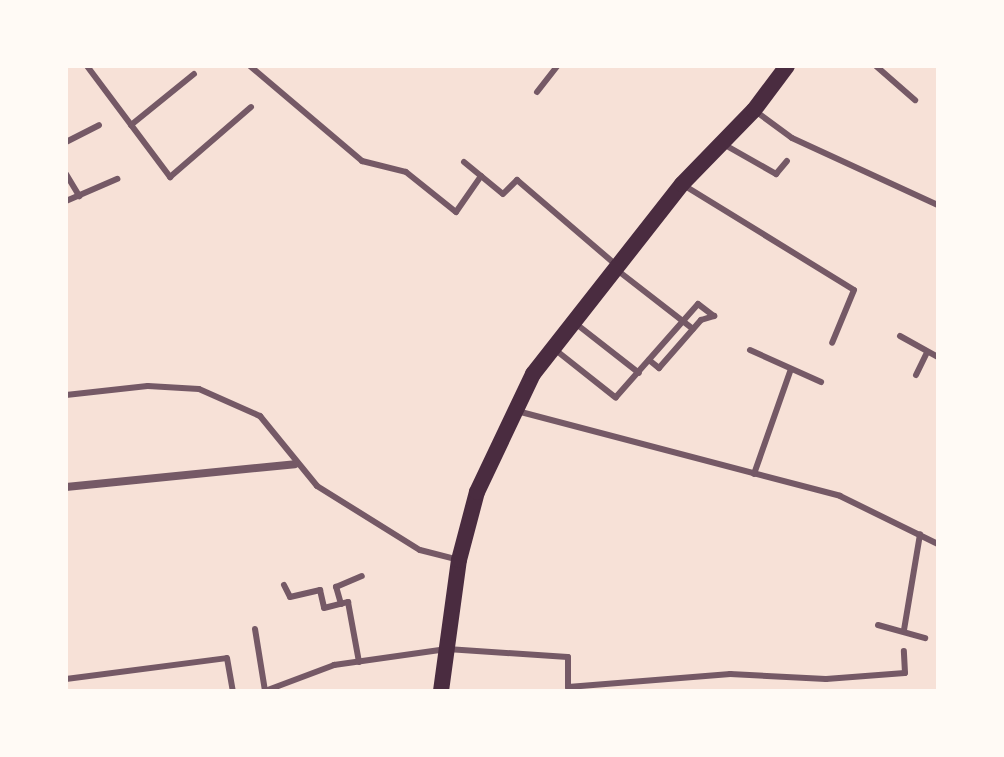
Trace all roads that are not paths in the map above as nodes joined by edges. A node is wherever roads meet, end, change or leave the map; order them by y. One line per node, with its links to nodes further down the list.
1 (87, 66): 12 (lane)
2 (250, 66): 18 (lane)
3 (557, 66): 7 (lane)
4 (876, 66): 8 (lane)
5 (784, 67): 10 (main road)
6 (194, 74): 12 (lane)
7 (537, 92)
8 (915, 100)
9 (251, 107): 12 (lane)
10 (754, 110): 14 (main road); 23 (lane)
11 (99, 125): 13 (lane)
12 (131, 125)
13 (66, 142)
14 (721, 144): 15 (lane); 20 (main road)
15 (787, 161)
16 (464, 162): 18 (lane)
17 (66, 174): 21 (lane)
18 (481, 176): 24 (lane)
19 (117, 179): 21 (lane)
20 (682, 184): 24 (main road); 29 (lane)
21 (79, 196): 22 (lane)
22 (66, 201)
23 (937, 202)
24 (616, 268): 25 (main road); 26 (lane)
25 (574, 322): 30 (main road); 36 (lane)
26 (683, 322): 27 (lane); 27 (lane); 34 (lane)
27 (693, 329): 34 (lane)
28 (900, 336): 32 (lane)
29 (832, 343)
30 (553, 348): 36 (lane); 40 (main road)
31 (750, 350): 35 (lane)
32 (927, 352): 33 (lane); 37 (lane)
33 (938, 357)
34 (649, 360): 36 (lane)
35 (791, 369): 38 (lane); 42 (lane)
36 (639, 373)
37 (916, 375)
38 (821, 382)
39 (66, 395): 41 (lane)
40 (513, 410): 42 (lane); 46 (main road)
41 (295, 464): 43 (street); 46 (lane)
42 (754, 474): 44 (lane)
43 (66, 487)
44 (920, 534): 45 (lane); 52 (lane)
45 (938, 544)
46 (459, 560): 54 (main road)
47 (362, 576): 49 (lane)
48 (284, 585): 49 (lane)
49 (341, 604): 56 (lane)
50 (878, 625): 52 (lane)
51 (255, 629): 60 (lane)
52 (904, 630): 53 (lane)
53 (925, 638)
54 (447, 649): 56 (lane); 58 (lane); 61 (main road)
55 (904, 651): 58 (lane)
56 (359, 662): 60 (lane)
57 (66, 679): 59 (lane)
58 (568, 689)
59 (233, 691)
60 (265, 691)
61 (441, 691)

